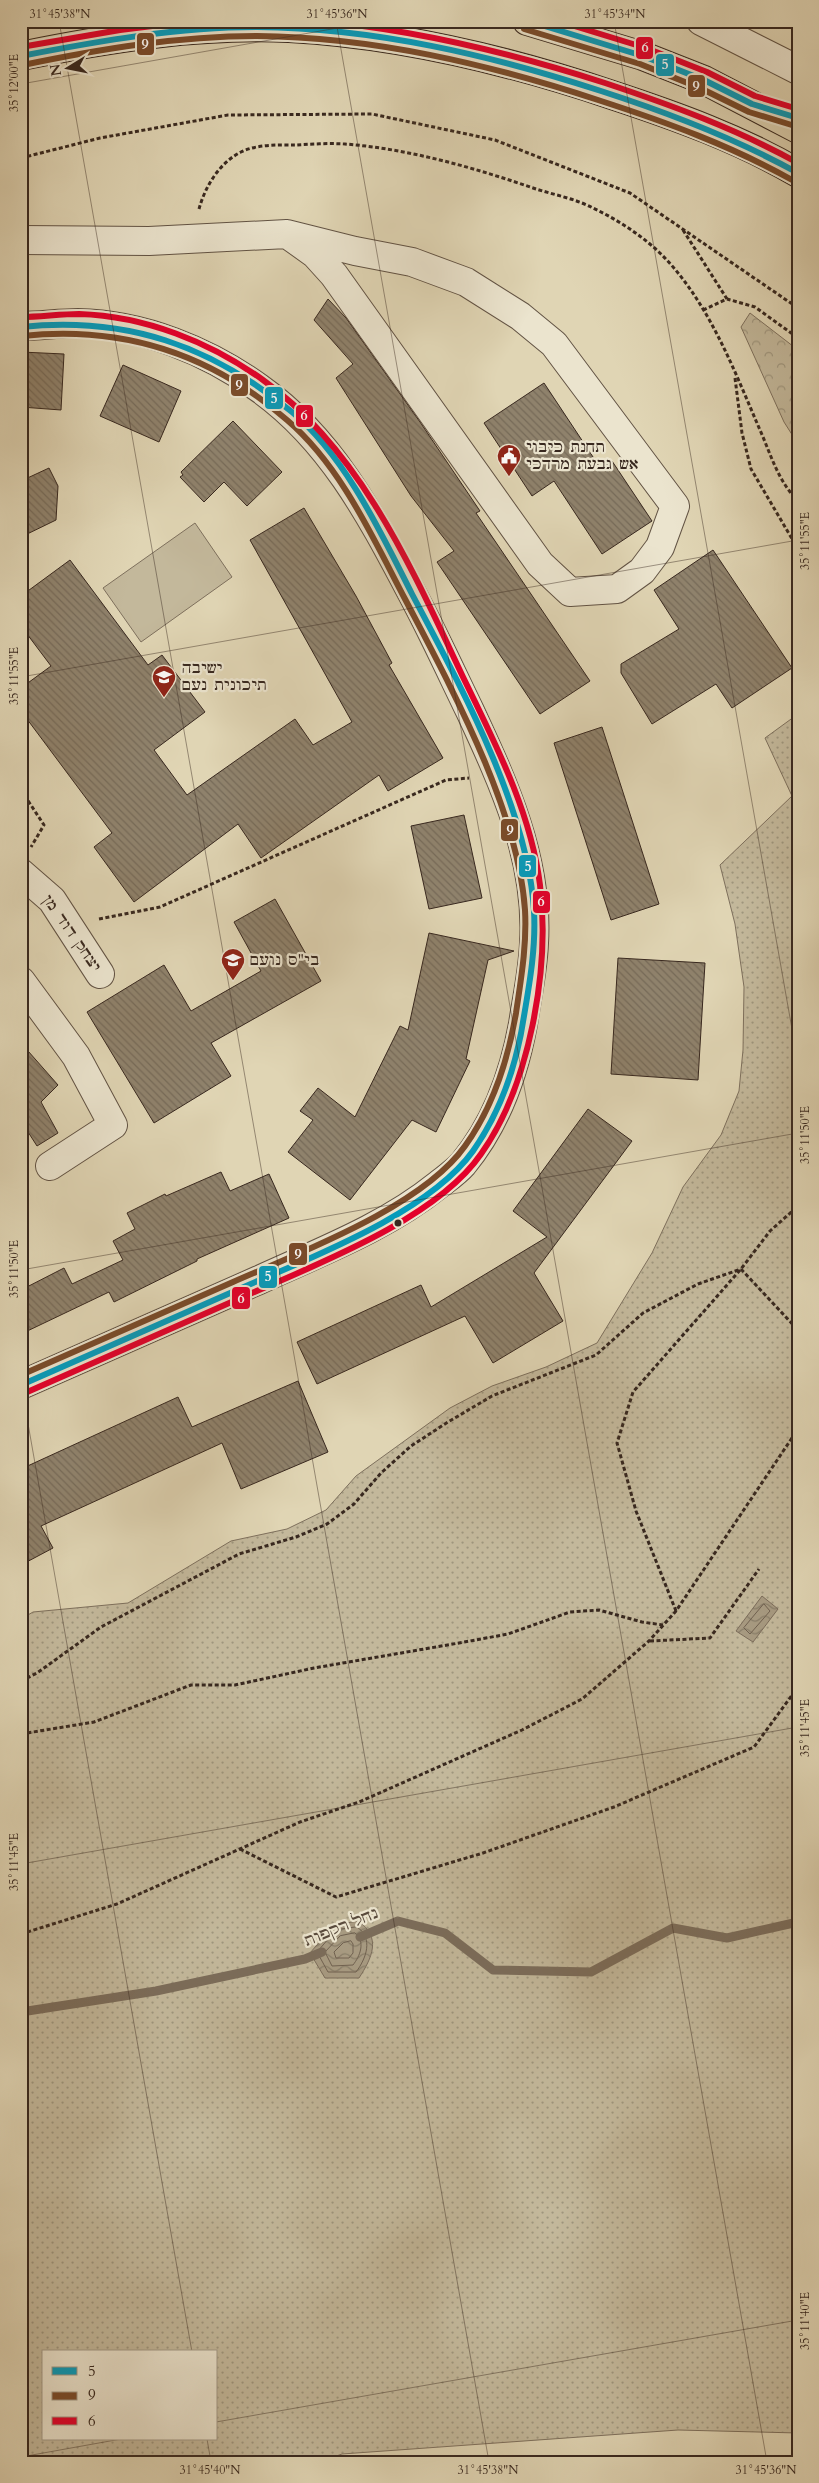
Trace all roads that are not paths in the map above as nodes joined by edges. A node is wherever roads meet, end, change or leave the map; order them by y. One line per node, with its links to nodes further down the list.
1 (527, 21): 5 (main road)
2 (700, 21): 4 (street)
3 (21, 56): 8 (main road)
4 (798, 70)
5 (752, 104): 6 (main road); 7 (main road)
6 (798, 118)
7 (798, 129)
8 (798, 173)
9 (287, 234): 9 (street); 10 (street)
10 (21, 240)
11 (24, 327): 16 (street)
12 (24, 864): 13 (street, יצחק דוד מן)
13 (100, 974)
14 (21, 981): 15 (street)
15 (50, 1166)
16 (21, 1385)

